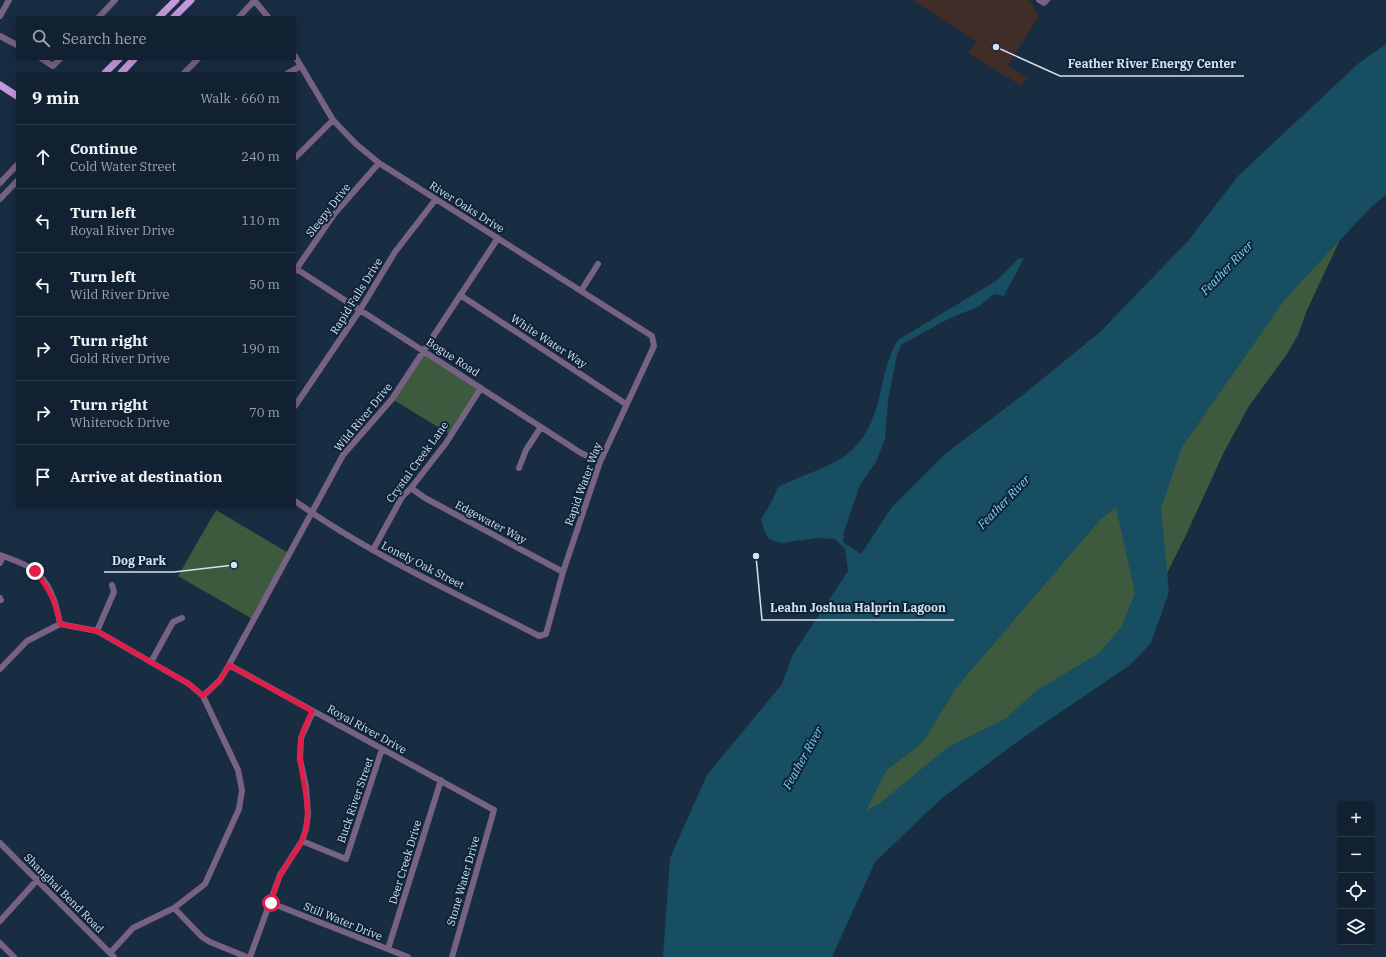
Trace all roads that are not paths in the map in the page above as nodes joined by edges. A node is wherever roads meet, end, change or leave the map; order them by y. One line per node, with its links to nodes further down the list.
1 (9, 0): 6 (street)
2 (115, 0): 7 (street)
3 (176, 0): 8 (main road)
4 (191, 0): 9 (main road)
5 (254, 0): 10 (street); 11 (street)
6 (0, 16)
7 (100, 16)
8 (160, 16)
9 (175, 16)
10 (240, 16)
11 (267, 16)
12 (0, 36): 13 (street)
13 (16, 44)
14 (296, 58): 20 (street, River Oaks Drive)
15 (44, 60): 16 (street)
16 (59, 60)
17 (118, 60): 21 (main road)
18 (133, 60): 22 (main road)
19 (197, 60): 23 (street)
20 (301, 66): 24 (street); 27 (street, River Oaks Drive)
21 (106, 72)
22 (122, 72)
23 (185, 72)
24 (290, 72)
25 (0, 85): 26 (main road)
26 (16, 95)
27 (333, 120): 28 (street); 29 (street, River Oaks Drive)
28 (296, 157)
29 (379, 162): 34 (street, River Oaks Drive); 37 (street, Sleepy Drive)
30 (16, 166): 31 (street)
31 (0, 182)
32 (16, 182): 33 (street)
33 (0, 199)
34 (436, 199): 35 (street, River Oaks Drive); 41 (street, Rapid Falls Drive)
35 (498, 238): 39 (street, River Oaks Drive); 40 (street, Wild River Drive)
36 (598, 264): 39 (street)
37 (296, 268)
38 (296, 270): 41 (street, Bogue Road)
39 (581, 291): 42 (street, River Oaks Drive)
40 (460, 295): 43 (street, Wild River Drive); 45 (street, White Water Way)
41 (360, 310): 43 (street, Bogue Road); 46 (street, Rapid Falls Drive)
42 (654, 346): 45 (street, Rapid Water Way)
43 (424, 351): 44 (street, Bogue Road); 52 (street, Wild River Drive)
44 (481, 388): 47 (street, Bogue Road); 50 (street, Crystal Creek Lane)
45 (626, 404): 48 (street, Rapid Water Way)
46 (296, 405)
47 (541, 427): 48 (street, Bogue Road); 49 (street)
48 (600, 462): 56 (street, Rapid Water Way)
49 (519, 468)
50 (411, 488): 53 (street, Crystal Creek Lane); 56 (street, Edgewater Way)
51 (296, 502): 52 (street, Lonely Oak Street)
52 (312, 513): 53 (street, Lonely Oak Street); 63 (street, Wild River Drive)
53 (373, 550): 61 (street, Lonely Oak Street)
54 (2, 555): 55 (street); 59 (street)
55 (0, 564)
56 (563, 572): 61 (street, Rapid Water Way)
57 (112, 584): 60 (street)
58 (182, 618): 62 (street)
59 (60, 624): 60 (street); 64 (street)
60 (97, 631): 62 (street)
61 (546, 634)
62 (151, 662): 65 (street)
63 (229, 665): 65 (street, Wild River Drive); 66 (street, Royal River Drive)
64 (0, 669)
65 (203, 696): 74 (street)
66 (312, 711): 67 (street, Royal River Drive); 70 (street)
67 (382, 749): 68 (street, Royal River Drive); 70 (street, Buck River Street)
68 (440, 780): 69 (street, Royal River Drive); 77 (street, Deer Creek Drive)
69 (494, 810): 83 (street, Stone Water Drive)
70 (302, 842): 73 (street)
71 (0, 843): 72 (street, Shanghai Bend Road)
72 (38, 879): 75 (street); 78 (street, Shanghai Bend Road)
73 (271, 903): 77 (street, Still Water Drive); 81 (street)
74 (174, 908): 78 (street); 80 (street)
75 (0, 921)
76 (0, 943): 79 (street)
77 (388, 949): 82 (street, Still Water Drive)
78 (112, 955)
79 (14, 957)
80 (247, 957)
81 (250, 957)
82 (408, 957)
83 (452, 957)

